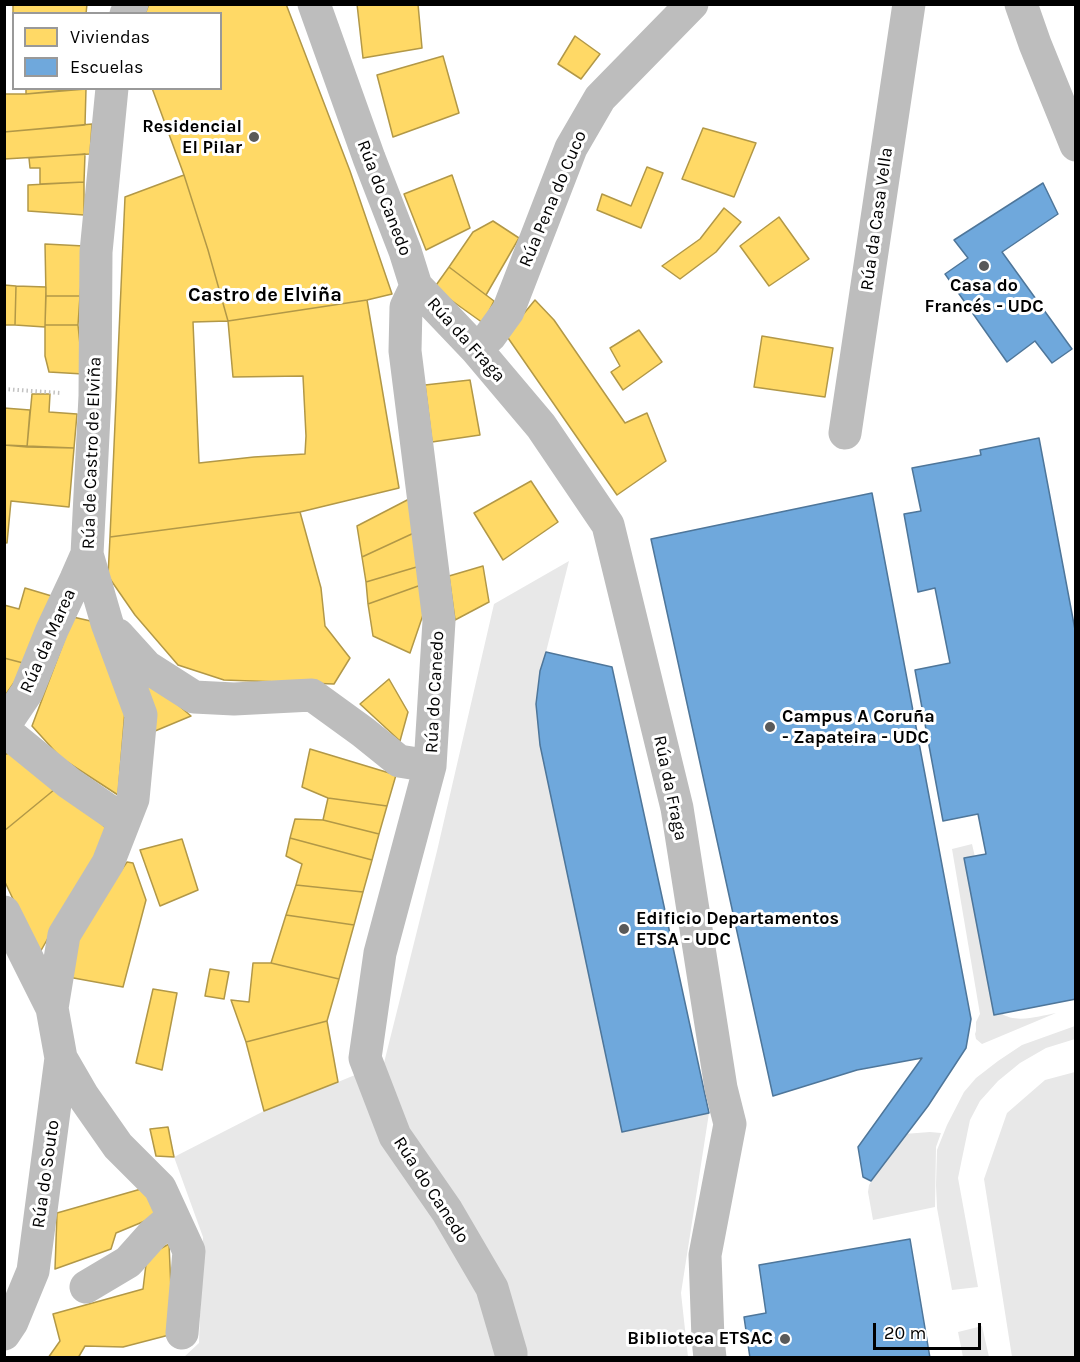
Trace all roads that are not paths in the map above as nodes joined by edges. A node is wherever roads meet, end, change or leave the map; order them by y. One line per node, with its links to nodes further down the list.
1 (314, 4): 7 (street, Rúa do Canedo)
2 (692, 4): 8 (street, Rúa Pena do Cuco)
3 (909, 4): 9 (street, Rúa da Casa Vella)
4 (1021, 4): 6 (street)
5 (112, 90): 10 (street, Rúa de Castro de Elviña)
6 (1076, 145)
7 (416, 286): 8 (street, Rúa da Fraga); 13 (street, Rúa do Canedo)
8 (476, 349): 23 (street, Rúa da Fraga)
9 (845, 434)
10 (87, 554): 11 (street, Rúa de Castro de Elviña); 12 (street, Rúa da Marea)
11 (107, 623): 13 (street); 14 (street, Rúa de Castro de Elviña)
12 (4, 728): 14 (street)
13 (430, 766): 22 (street, Rúa do Canedo)
14 (124, 821): 16 (street, Rúa de Castro de Elviña)
15 (4, 912): 16 (street)
16 (52, 1008): 17 (street, Rúa do Souto)
17 (61, 1058): 18 (street); 21 (street, Rúa do Souto)
18 (173, 1217): 19 (street); 20 (street)
19 (86, 1287)
20 (182, 1333)
21 (4, 1334)
22 (511, 1358)
23 (710, 1358)

